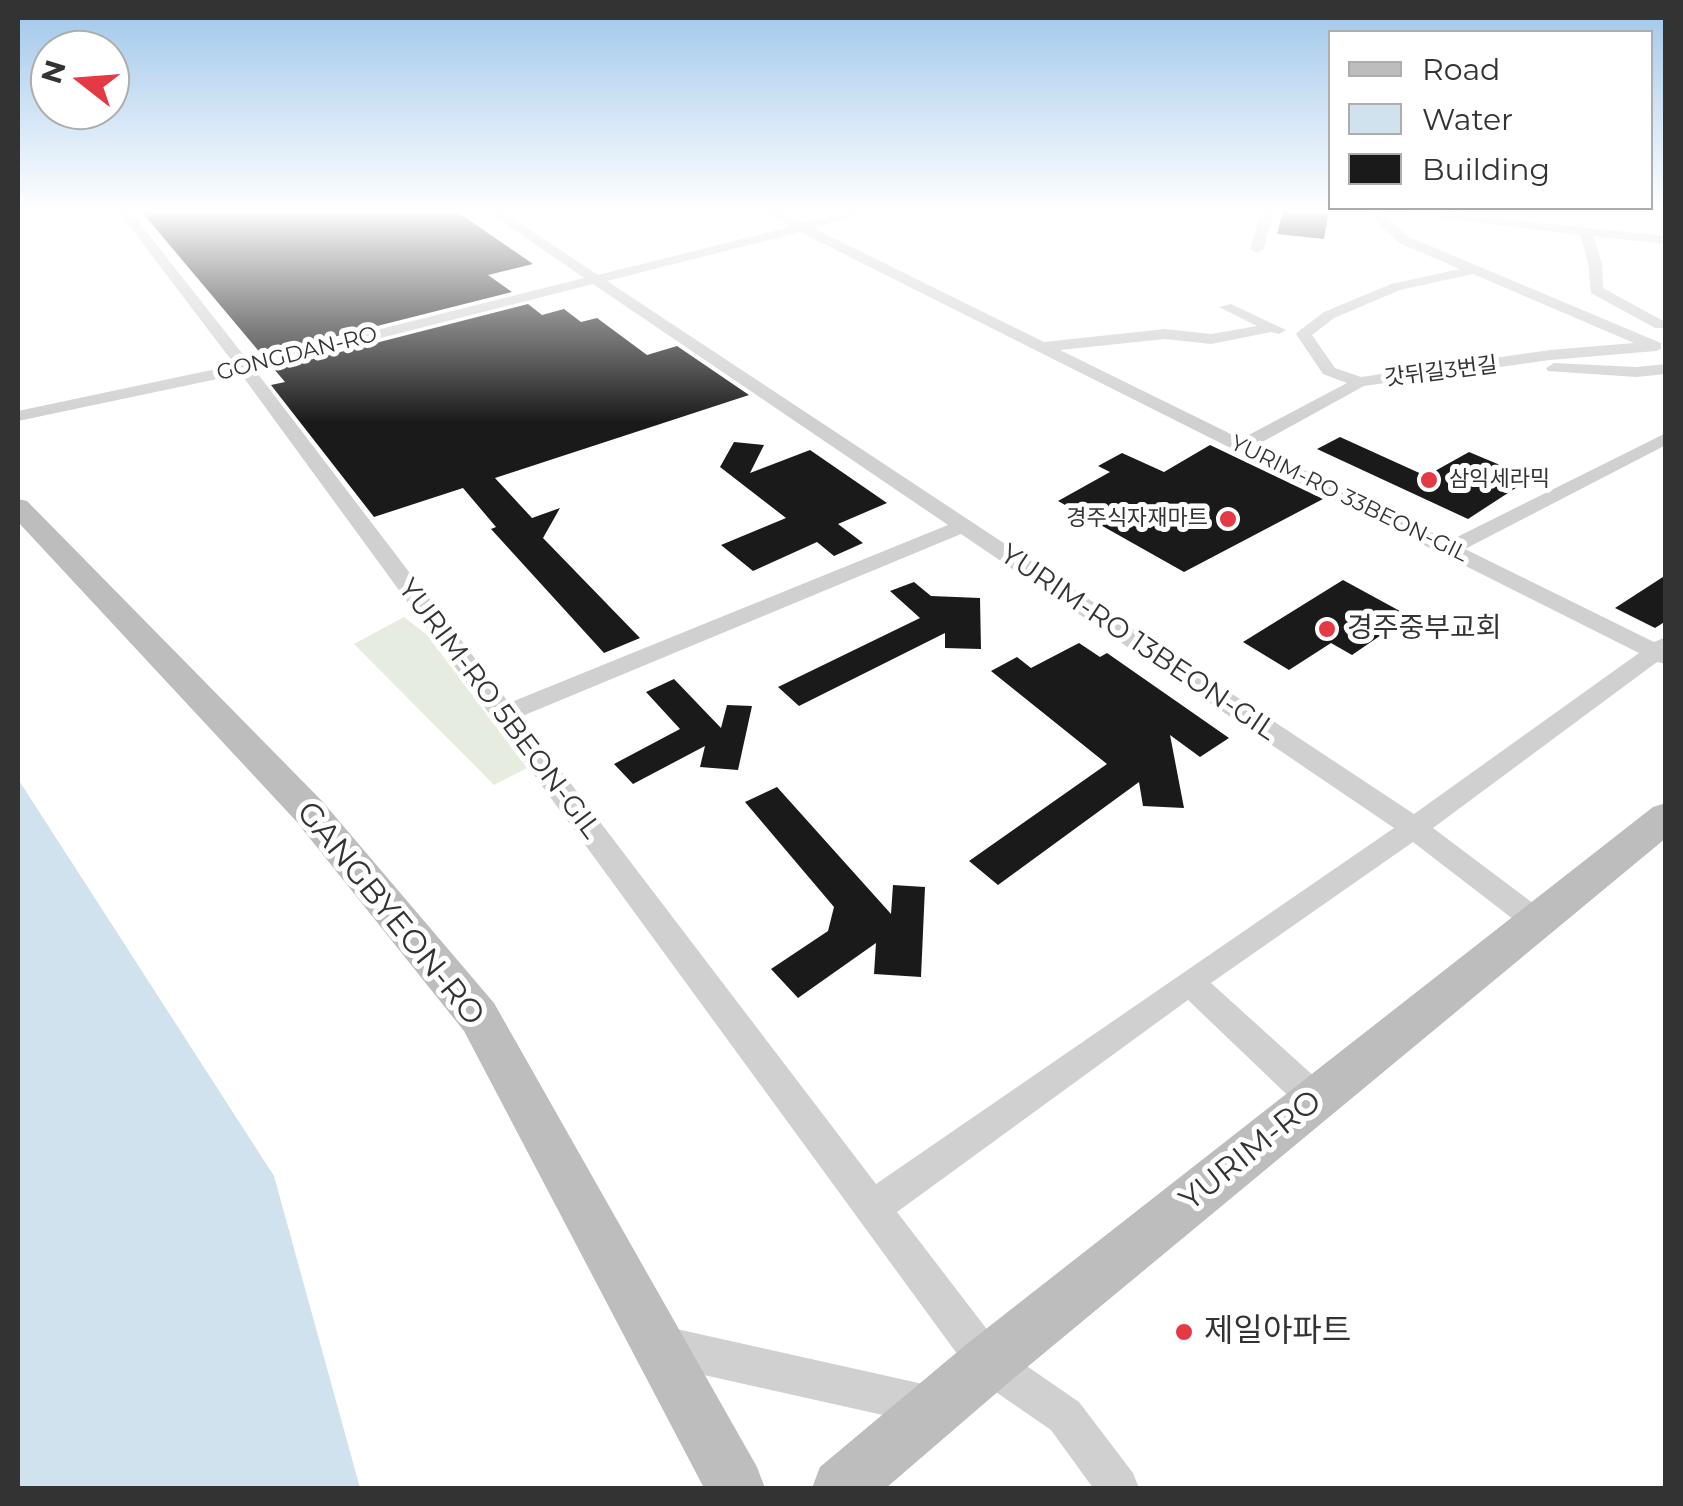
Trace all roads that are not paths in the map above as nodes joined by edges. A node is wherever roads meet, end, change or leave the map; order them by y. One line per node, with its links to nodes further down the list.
1 (179, 281): 16 (street, YURIM-RO 5BEON-GIL)
2 (590, 281): 16 (street, GONGDAN-RO)
3 (597, 281): 23 (street, YURIM-RO 13BEON-GIL)
4 (910, 281): 13 (street, YURIM-RO 33BEON-GIL)
5 (1422, 281): 12 (street)
6 (1499, 281): 11 (street)
7 (1595, 281): 9 (street)
8 (1226, 306): 10 (street)
9 (1662, 325): 11 (street)
10 (1269, 328): 12 (street); 13 (street)
11 (1614, 332): 14 (street)
12 (1304, 334): 18 (street)
13 (1043, 347): 21 (street, YURIM-RO 33BEON-GIL)
14 (1661, 347): 15 (street, 갓뒤길3번길)
15 (1494, 366): 17 (street); 18 (street, 갓뒤길3번길)
16 (246, 368): 19 (street, GONGDAN-RO); 26 (street, YURIM-RO 5BEON-GIL)
17 (1666, 369)
18 (1360, 382): 21 (street, 갓뒤길3번길)
19 (18, 416)
20 (1660, 444): 24 (street)
21 (1241, 446): 24 (street, YURIM-RO 33BEON-GIL)
22 (18, 507): 33 (street, GANGBYEON-RO)
23 (963, 526): 26 (street); 28 (street, YURIM-RO 13BEON-GIL)
24 (1449, 550): 25 (street, YURIM-RO 33BEON-GIL)
25 (1662, 651): 28 (street, YURIM-RO 33BEON-GIL)
26 (504, 715): 32 (street, YURIM-RO 5BEON-GIL)
27 (1666, 817): 29 (street, YURIM-RO)
28 (1414, 828): 29 (street, YURIM-RO 13BEON-GIL); 30 (street)
29 (1536, 921): 31 (street, YURIM-RO)
30 (1189, 982): 31 (street); 32 (street)
31 (1315, 1100): 34 (street, YURIM-RO)
32 (872, 1208): 34 (street, YURIM-RO 5BEON-GIL)
33 (659, 1345): 35 (street); 36 (street, GANGBYEON-RO)
34 (988, 1363): 35 (street, YURIM-RO); 38 (street, YURIM-RO 5BEON-GIL)
35 (936, 1407): 37 (street, YURIM-RO)
36 (736, 1488)
37 (841, 1488)
38 (1118, 1488)

